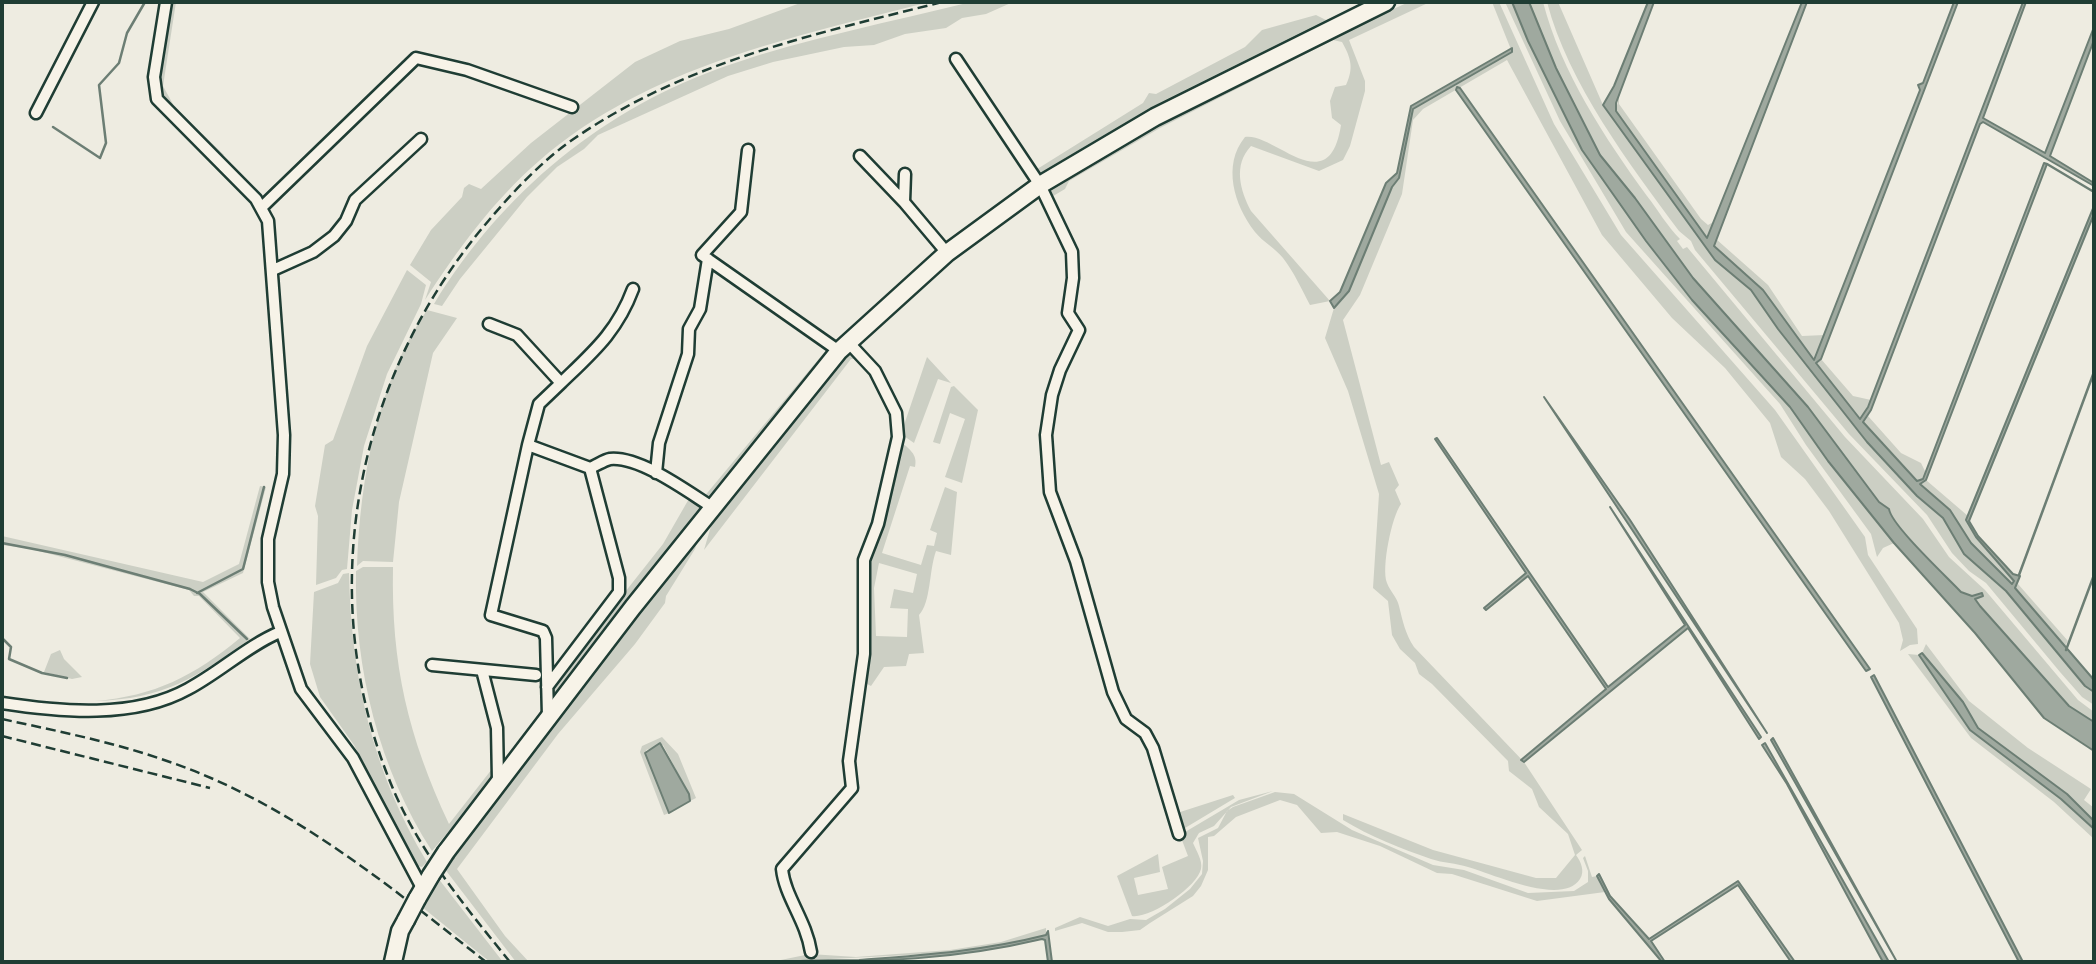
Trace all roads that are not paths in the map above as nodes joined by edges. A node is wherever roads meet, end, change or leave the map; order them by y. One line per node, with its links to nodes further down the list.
1 (93, 2): 6 (street)
2 (166, 2): 13 (street)
3 (1387, 2): 11 (main road)
4 (957, 59): 11 (street)
5 (572, 107): 13 (street)
6 (36, 113)
7 (421, 139): 16 (street)
8 (748, 150): 15 (street)
9 (860, 156): 12 (street)
10 (905, 174): 12 (street)
11 (1040, 185): 14 (main road); 33 (street)
12 (904, 202): 14 (street)
13 (263, 206): 16 (street)
14 (947, 253): 19 (main road)
15 (708, 259): 19 (street); 23 (street)
16 (273, 270): 25 (street)
17 (633, 289): 20 (street)
18 (489, 324): 20 (street)
19 (843, 346): 24 (main road); 35 (street)
20 (561, 383): 21 (street)
21 (528, 445): 22 (street); 29 (street)
22 (590, 468): 23 (street); 29 (street)
23 (656, 473): 24 (street)
24 (712, 507): 31 (main road)
25 (280, 632): 30 (street); 34 (street)
26 (432, 665): 27 (street)
27 (482, 670): 28 (street); 32 (street)
28 (536, 675)
29 (547, 687): 31 (street)
30 (2, 703)
31 (548, 717): 32 (main road)
32 (498, 784): 34 (main road, bridge)
33 (1179, 834)
34 (423, 887): 36 (main road, bridge)
35 (811, 951)
36 (393, 962)

